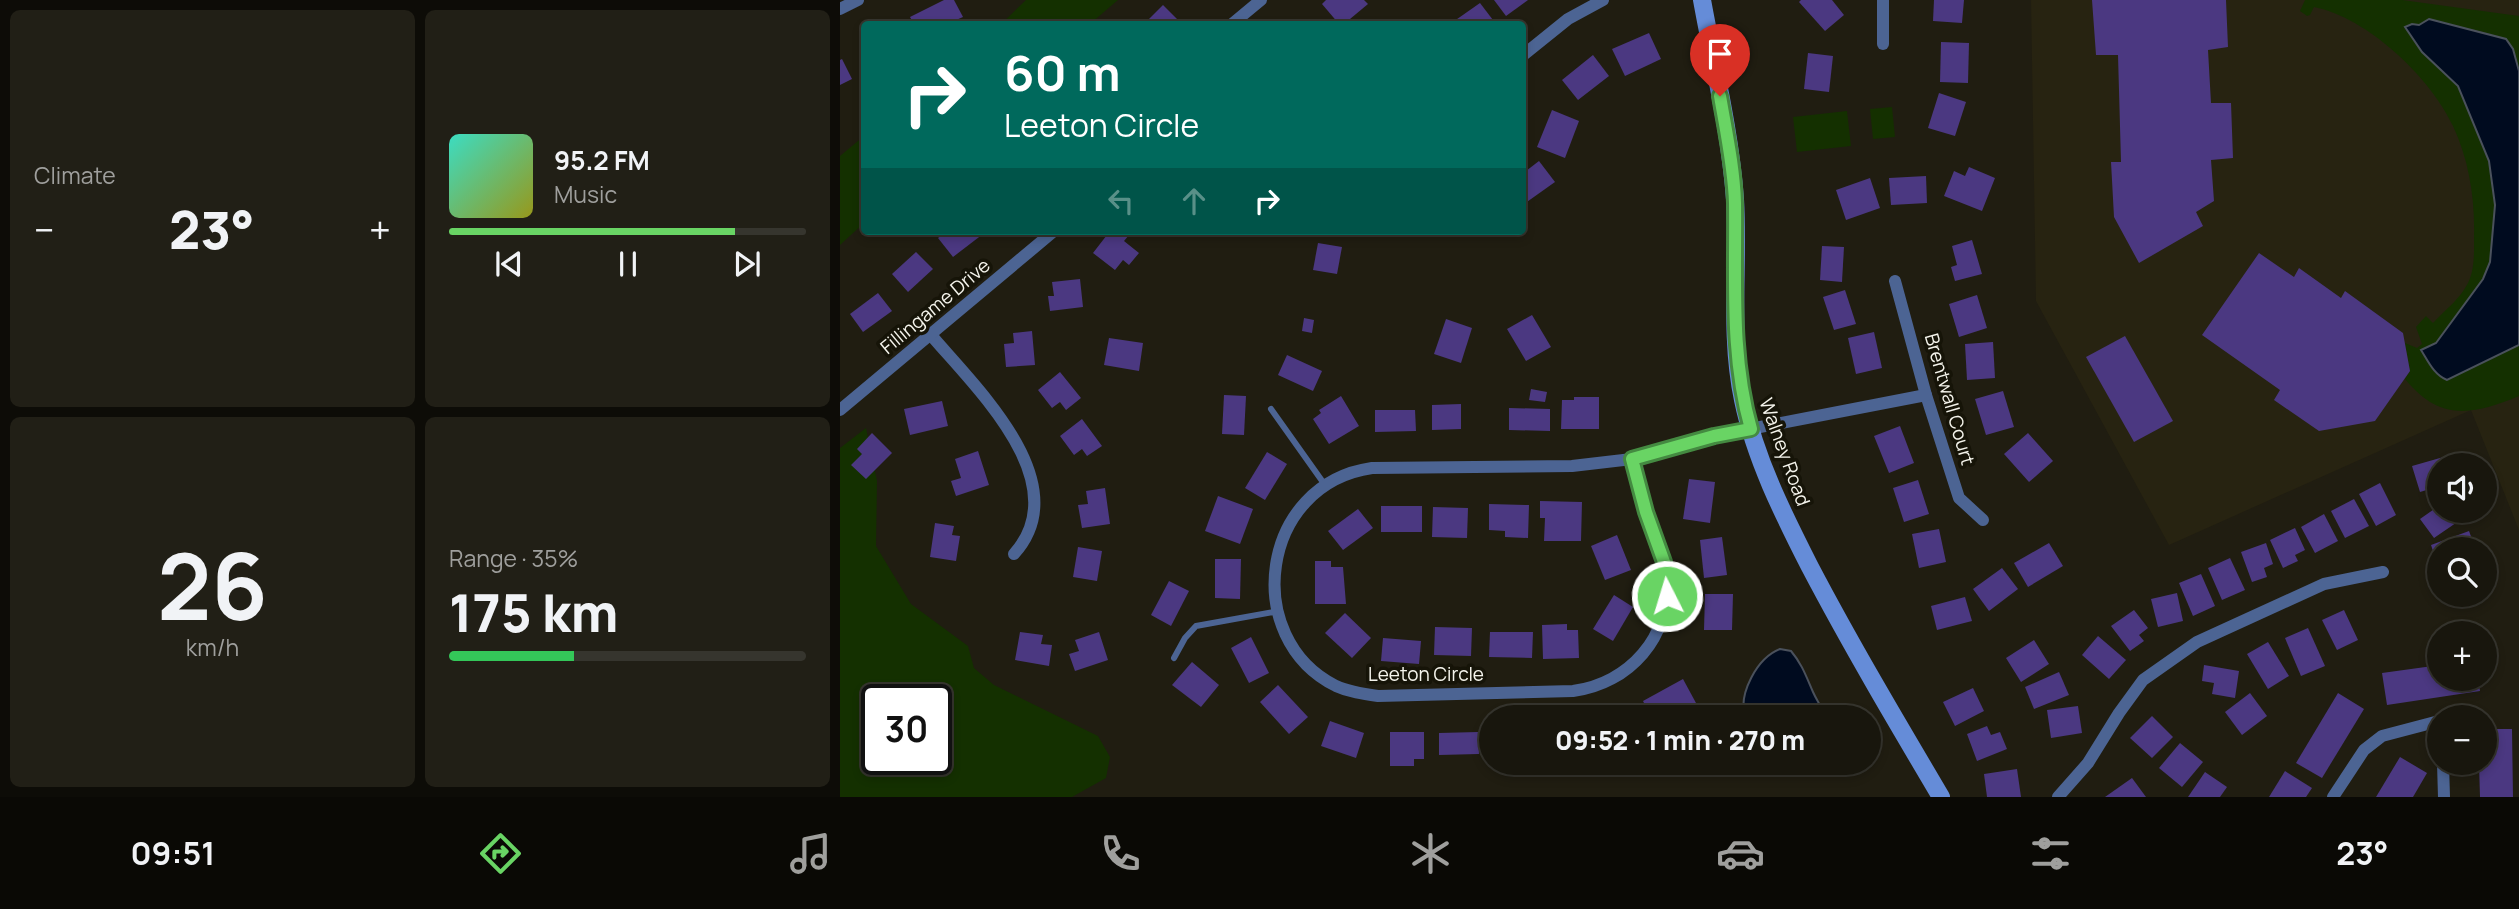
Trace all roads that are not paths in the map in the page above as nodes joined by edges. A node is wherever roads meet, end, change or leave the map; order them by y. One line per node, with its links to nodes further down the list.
1 (858, 0): 6 (street)
2 (1261, 0): 7 (street)
3 (1604, 0): 9 (street)
4 (1702, 0): 16 (main road, Walney Road)
5 (1882, 0): 8 (street)
6 (840, 9)
7 (1235, 21)
8 (1882, 44)
9 (1526, 53)
10 (1049, 235): 12 (street, Fillingame Drive)
11 (1895, 281): 13 (street, Brentwall Court)
12 (931, 335): 15 (street, Fillingame Drive); 20 (street)
13 (1926, 395): 16 (street, Leeton Circle); 19 (street, Brentwall Court)
14 (1271, 409): 18 (lane)
15 (840, 410)
16 (1751, 429): 17 (street, Leeton Circle); 26 (main road, Walney Road)
17 (1632, 459): 18 (street, Leeton Circle); 22 (street, Leeton Circle)
18 (1325, 485): 22 (street, Leeton Circle)
19 (1983, 520)
20 (1014, 554)
21 (2384, 572): 27 (street)
22 (1279, 611): 23 (lane)
23 (1174, 659)
24 (2427, 724): 28 (street)
25 (2443, 775): 29 (street)
26 (1941, 797)
27 (2058, 797)
28 (2333, 797)
29 (2444, 797)

